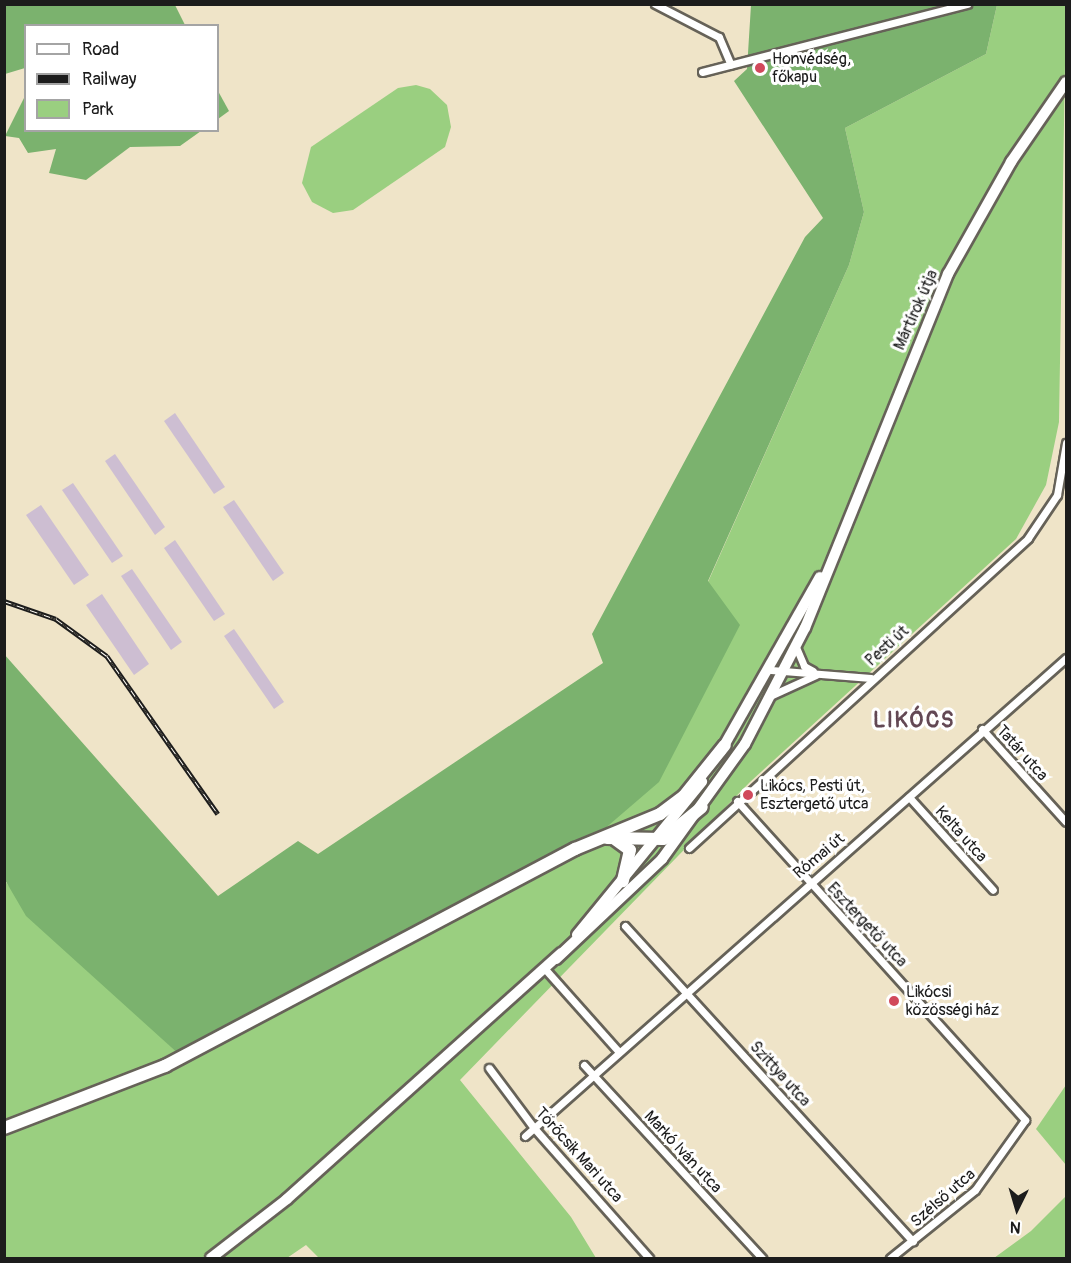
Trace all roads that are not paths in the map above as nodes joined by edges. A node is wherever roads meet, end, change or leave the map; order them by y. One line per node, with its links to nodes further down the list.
1 (655, 4): 3 (street)
2 (967, 4): 3 (street)
3 (731, 65): 4 (street)
4 (702, 72)
5 (1066, 82): 7 (main road, Mártírok útja)
6 (1066, 443): 13 (street, Pesti út)
7 (827, 567): 8 (main road); 10 (main road)
8 (796, 647): 11 (main road); 12 (street)
9 (1066, 658): 15 (street, Római út)
10 (771, 670): 11 (street); 16 (main road)
11 (784, 671): 12 (street); 14 (main road)
12 (824, 674): 13 (street); 14 (street)
13 (871, 678): 18 (street, Pesti út)
14 (769, 697): 19 (main road)
15 (982, 729): 17 (street, Római út); 20 (street, Tatár utca)
16 (725, 745): 21 (highway); 22 (main road)
17 (909, 797): 25 (street, Római út); 26 (street, Kelta utca)
18 (737, 801): 23 (street, Pesti út); 25 (street, Esztergető utca)
19 (702, 807): 22 (highway); 28 (main road)
20 (1066, 822)
21 (600, 839): 22 (highway); 24 (highway); 36 (highway)
22 (658, 840): 24 (main road)
23 (689, 848)
24 (623, 881): 28 (main road)
25 (809, 882): 30 (street, Római út); 35 (street, Esztergető utca)
26 (993, 890)
27 (625, 926): 30 (street, Szittya utca)
28 (556, 958): 29 (main road)
29 (545, 969): 31 (street); 40 (main road)
30 (686, 991): 31 (street, Római út); 39 (street, Szittya utca)
31 (619, 1052): 34 (street, Római út)
32 (584, 1065): 34 (street, Markó Iván utca)
33 (489, 1068): 37 (street, Törőcsik Mari utca)
34 (593, 1075): 37 (street, Római út); 42 (street, Markó Iván utca)
35 (1025, 1120): 39 (street, Szélső utca)
36 (4, 1128)
37 (534, 1128): 38 (street, Római út); 41 (street, Törőcsik Mari utca)
38 (525, 1136)
39 (913, 1241): 43 (street, Szélső utca)
40 (211, 1258)
41 (649, 1258)
42 (762, 1258)
43 (890, 1258)

